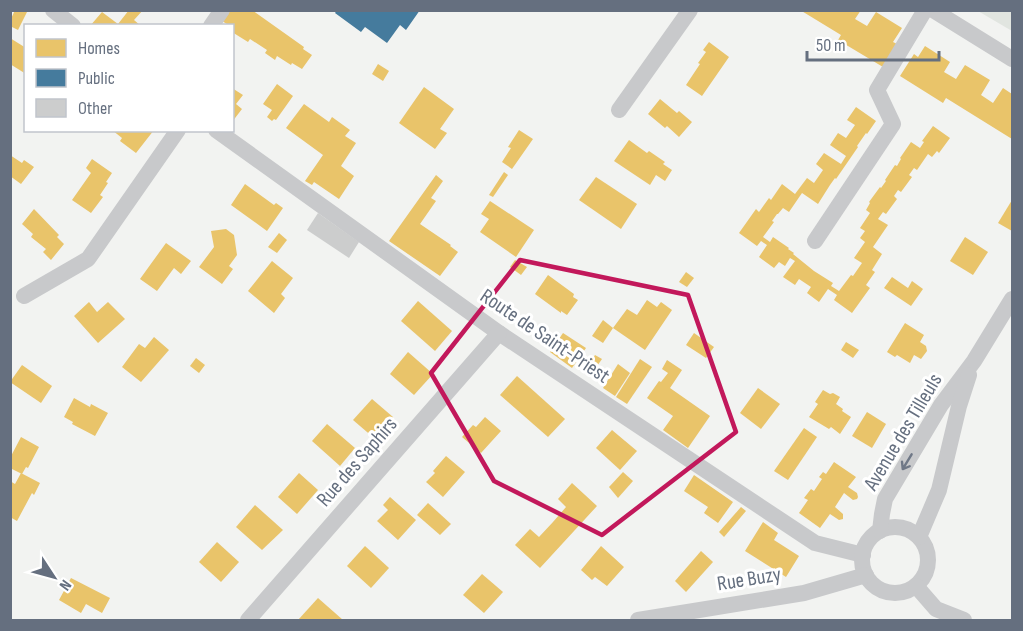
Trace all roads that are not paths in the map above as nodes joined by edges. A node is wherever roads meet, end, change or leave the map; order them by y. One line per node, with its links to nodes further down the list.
1 (52, 10): 6 (street)
2 (222, 10): 7 (street)
3 (690, 10): 9 (street)
4 (926, 10): 12 (street)
5 (933, 10): 8 (street)
6 (70, 24)
7 (212, 24)
8 (1012, 59)
9 (619, 110)
10 (177, 132): 13 (street)
11 (219, 132): 15 (street, Route de Saint-Priest)
12 (815, 241)
13 (24, 296)
14 (1012, 299): 16 (street, Avenue des Tilleuls)
15 (500, 333): 19 (street, Route de Saint-Priest); 22 (street, Rue des Saphirs)
16 (974, 361): 17 (street, Avenue des Tilleuls, one-way to 17); 18 (street, Avenue des Tilleuls)
17 (880, 531): 18 (street); 19 (street)
18 (919, 537): 21 (street)
19 (862, 555): 20 (street)
20 (866, 575): 21 (street); 23 (street, Rue Buzy)
21 (916, 586): 24 (street)
22 (248, 621)
23 (638, 621)
24 (964, 621)

